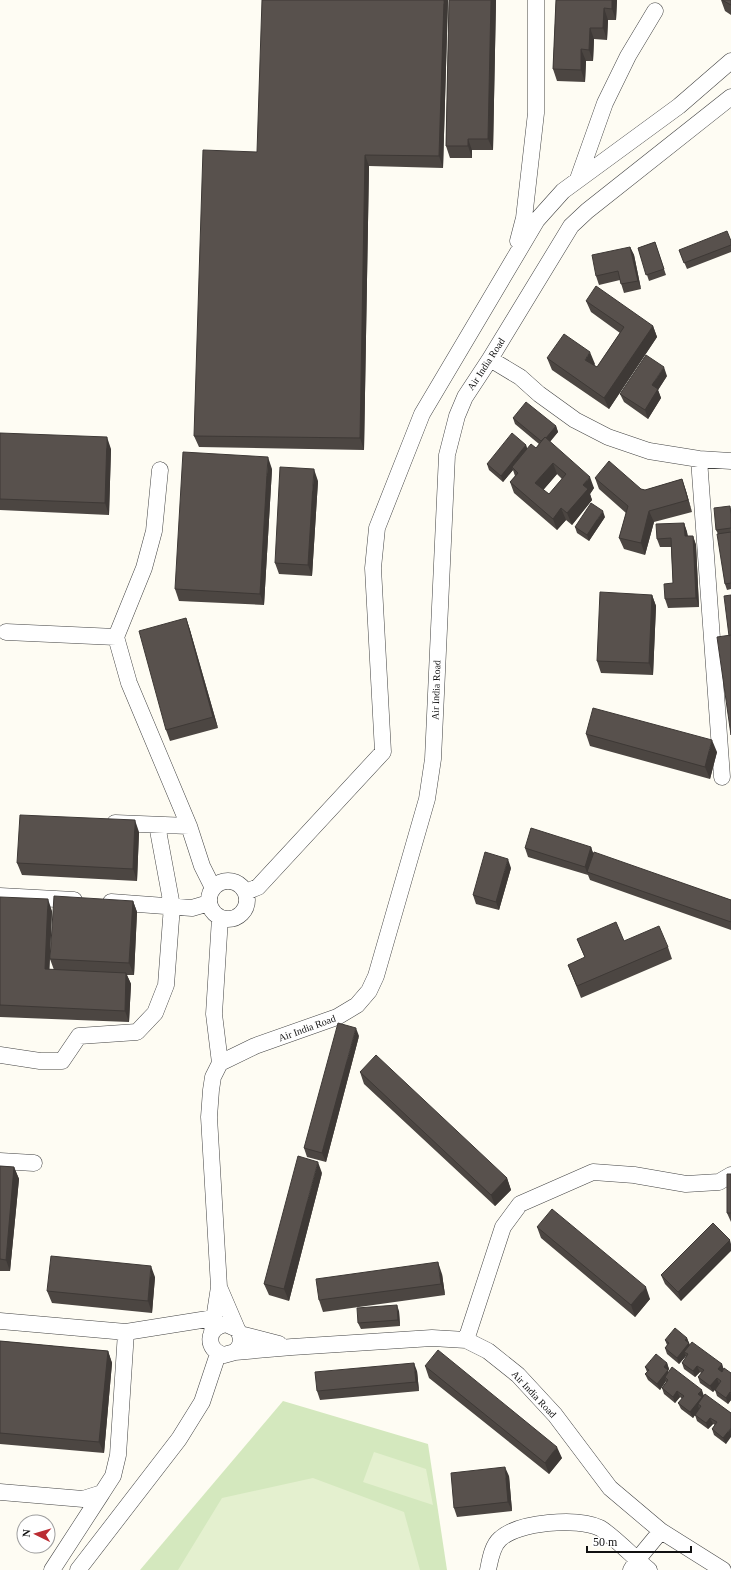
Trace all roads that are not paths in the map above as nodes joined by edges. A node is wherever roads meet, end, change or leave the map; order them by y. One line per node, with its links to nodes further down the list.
1 (536, 0): 6 (street)
2 (655, 11): 5 (street)
3 (731, 61): 5 (street)
4 (731, 97): 7 (street, Air India Road)
5 (578, 179): 6 (street)
6 (513, 260): 17 (street)
7 (490, 359): 8 (street); 23 (street, Air India Road)
8 (699, 459): 9 (street); 13 (street)
9 (731, 461)
10 (160, 470): 12 (street)
11 (6, 632): 12 (street)
12 (116, 637): 16 (street)
13 (722, 777)
14 (101, 823): 15 (street)
15 (157, 825): 16 (street); 20 (street)
16 (189, 826): 19 (street)
17 (246, 892): 19 (street); 21 (street)
18 (0, 896): 20 (street)
19 (211, 896): 20 (street); 21 (street)
20 (172, 906): 22 (street)
21 (220, 918): 23 (street)
22 (0, 1055)
23 (220, 1063): 27 (street)
24 (0, 1161): 25 (street)
25 (34, 1163)
26 (731, 1175): 32 (street)
27 (219, 1286): 29 (street); 31 (street)
28 (0, 1321): 30 (street)
29 (213, 1325): 30 (street); 31 (street, Air India Road); 35 (street)
30 (126, 1332): 37 (street)
31 (239, 1332): 33 (street, Air India Road); 34 (street)
32 (466, 1340): 33 (street, Air India Road); 38 (street, Air India Road)
33 (292, 1347): 34 (street, Air India Road)
34 (235, 1352): 35 (street, Air India Road)
35 (218, 1354): 41 (street)
36 (0, 1492): 37 (street)
37 (102, 1493): 40 (street)
38 (661, 1531): 39 (street); 43 (street, Air India Road)
39 (639, 1567): 42 (street)
40 (52, 1570)
41 (78, 1570)
42 (488, 1570)
43 (723, 1570)

